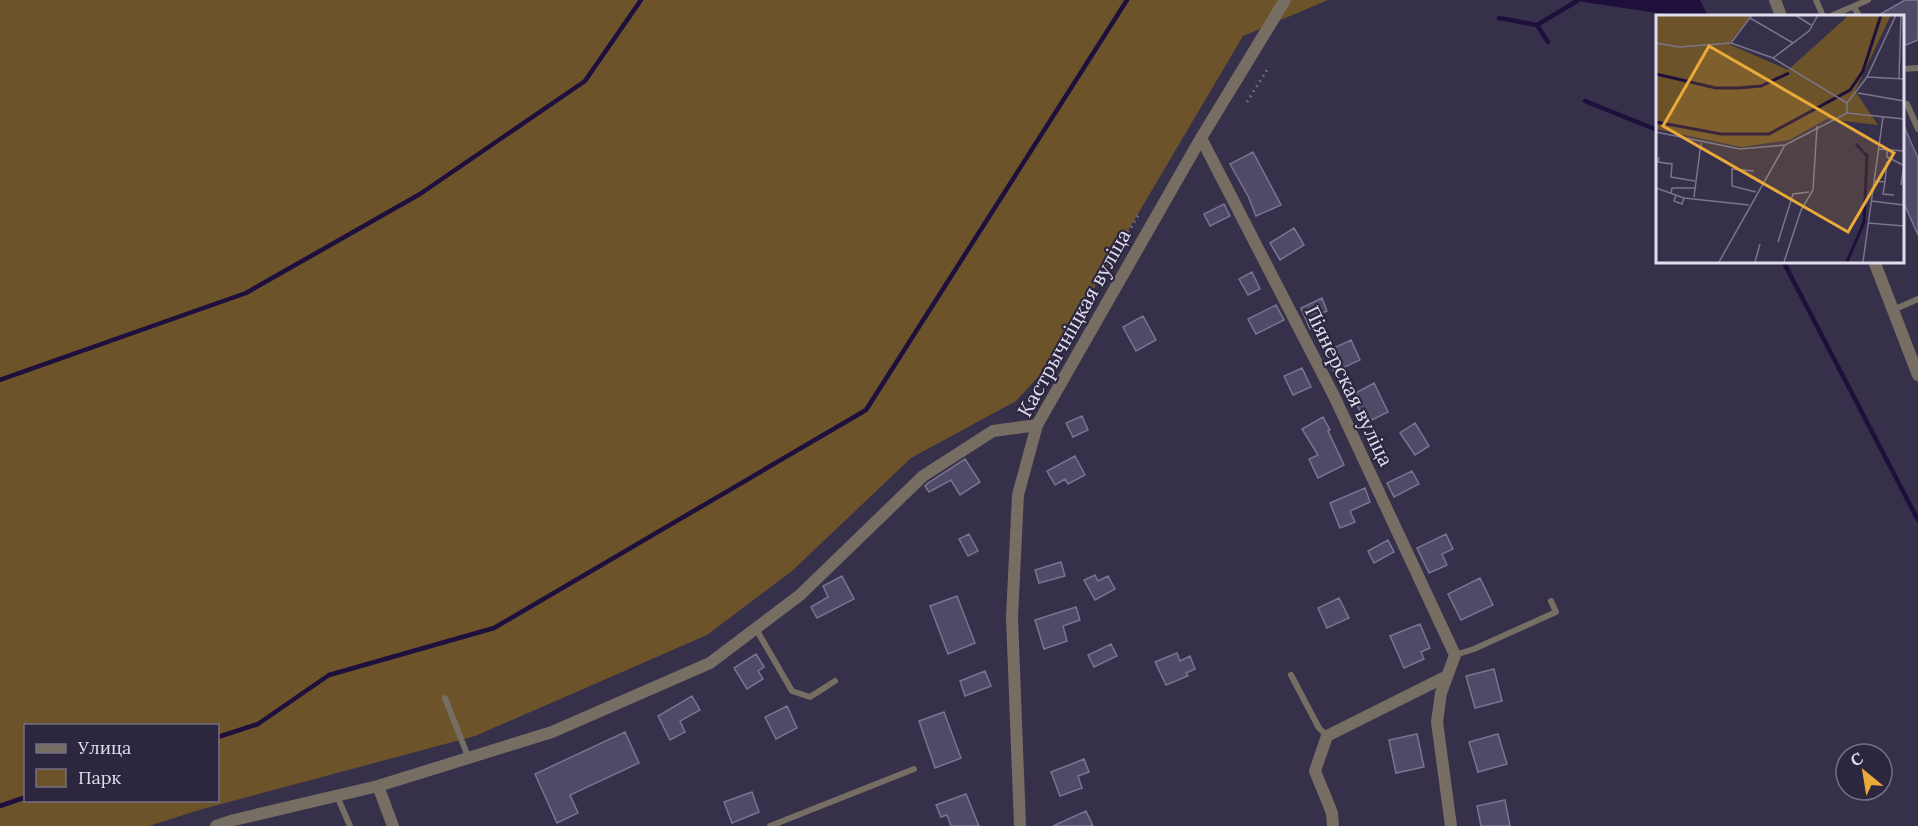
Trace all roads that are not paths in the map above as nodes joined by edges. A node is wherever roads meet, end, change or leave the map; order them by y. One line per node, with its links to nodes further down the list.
1 (1285, 0): 14 (street, Кастрычніцкая вуліца)
2 (1775, 0): 6 (street)
3 (1816, 0): 7 (lane)
4 (1868, 0): 5 (lane)
5 (1854, 7): 8 (lane); 9 (lane)
6 (1782, 15)
7 (1823, 15)
8 (1834, 15)
9 (1858, 15)
10 (1918, 68): 11 (lane)
11 (1903, 69)
12 (1907, 104): 13 (lane)
13 (1918, 129)
14 (1201, 138): 19 (street, Кастрычніцкая вуліца); 22 (street, Піянерская вуліца)
15 (1874, 262): 17 (street)
16 (1918, 299): 17 (lane)
17 (1893, 310): 18 (street)
18 (1918, 375)
19 (1037, 425): 21 (street); 37 (street, Кастрычніцкая вуліца)
20 (1551, 601): 22 (lane)
21 (756, 629): 25 (lane); 28 (street)
22 (1455, 655): 24 (street)
23 (1291, 675): 27 (lane)
24 (1447, 676): 27 (street); 39 (street)
25 (835, 681)
26 (445, 698): 28 (lane)
27 (1327, 736): 38 (street)
28 (470, 759): 30 (street)
29 (914, 769): 36 (lane)
30 (378, 786): 31 (street); 35 (street)
31 (337, 795): 32 (street); 34 (lane)
32 (236, 823): 33 (street)
33 (216, 826)
34 (350, 826)
35 (393, 826)
36 (770, 826)
37 (1020, 826)
38 (1333, 826)
39 (1451, 826)

